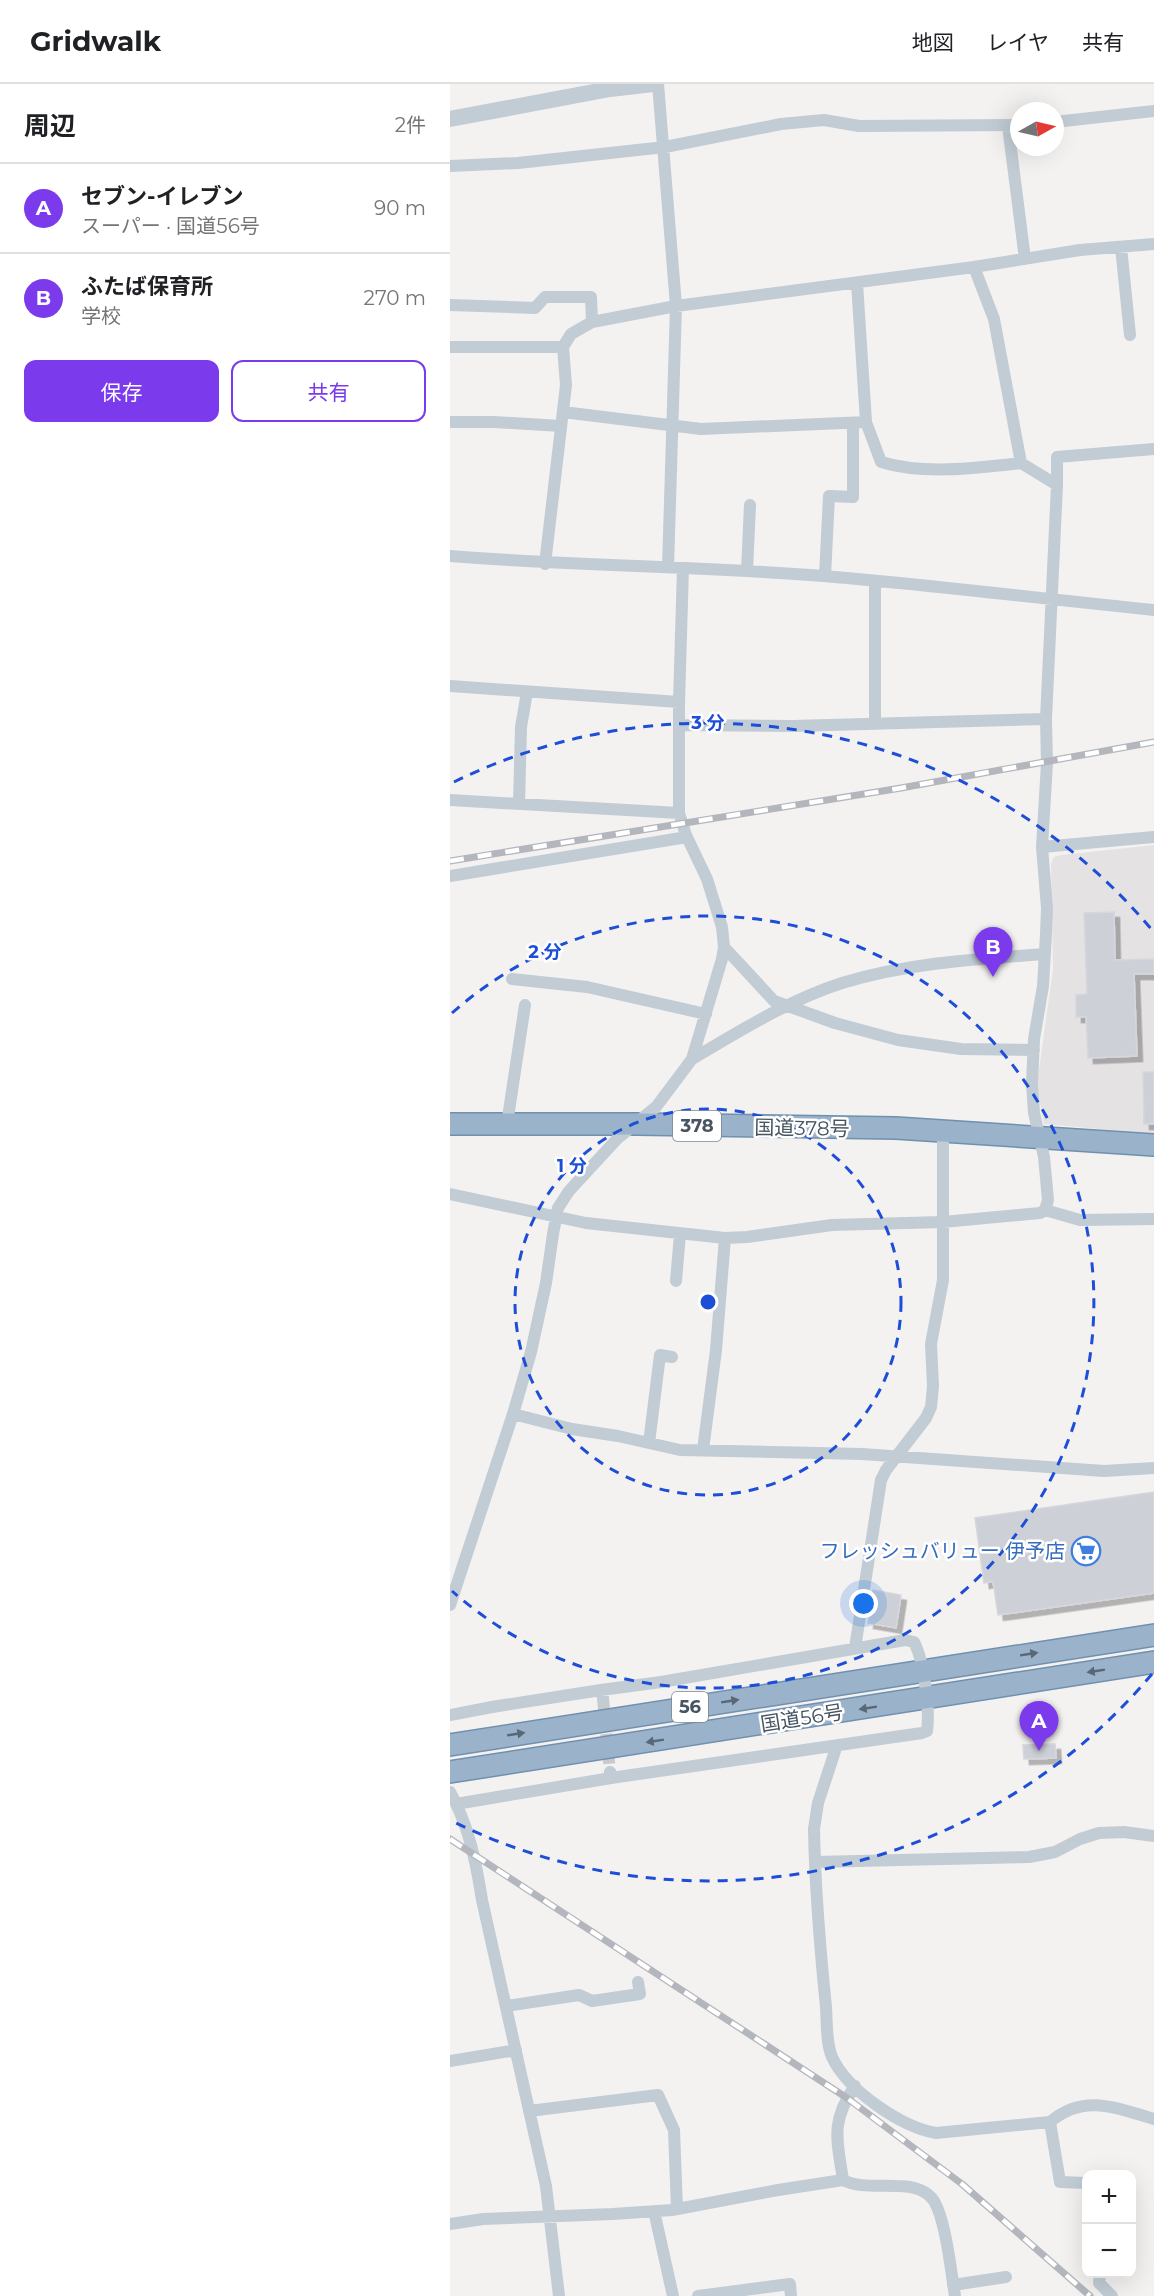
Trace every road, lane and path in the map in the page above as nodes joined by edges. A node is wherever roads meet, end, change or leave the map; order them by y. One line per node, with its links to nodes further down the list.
1 (653, 84): 3 (street)
2 (658, 84): 8 (street)
3 (610, 87): 5 (street)
4 (1154, 111): 6 (street)
5 (450, 119)
6 (1064, 121)
7 (1010, 126): 8 (street)
8 (665, 147): 10 (street); 17 (street)
9 (1016, 156): 13 (street)
10 (450, 166)
11 (1154, 244): 12 (street)
12 (1121, 247): 13 (street); 19 (street)
13 (1025, 259): 14 (street)
14 (974, 267): 15 (street); 29 (street)
15 (857, 283): 17 (street); 24 (street)
16 (450, 305): 18 (street)
17 (676, 306): 18 (street); 26 (street)
18 (592, 322): 21 (street)
19 (1130, 335)
20 (450, 347): 21 (street)
21 (563, 347): 22 (street)
22 (563, 412): 26 (street); 27 (street)
23 (450, 422): 27 (street)
24 (866, 422): 25 (street); 29 (street)
25 (853, 423): 26 (street); 37 (street)
26 (674, 425): 34 (street)
27 (561, 426): 33 (street)
28 (1154, 449): 30 (street)
29 (1021, 463): 30 (street)
30 (1057, 484): 39 (street)
31 (750, 505): 36 (street)
32 (450, 556): 33 (street)
33 (545, 564): 34 (street)
34 (668, 567): 35 (street)
35 (683, 568): 36 (street); 43 (street)
36 (747, 571): 37 (street)
37 (825, 576): 38 (street)
38 (875, 582): 39 (street); 45 (street)
39 (1053, 600): 40 (street); 44 (street)
40 (1154, 610)
41 (450, 686): 42 (street)
42 (527, 692): 43 (street); 48 (street)
43 (679, 702): 46 (street)
44 (1046, 719): 45 (street); 52 (street)
45 (875, 723): 46 (street)
46 (679, 725): 49 (street)
47 (450, 800): 48 (street)
48 (519, 804): 49 (street)
49 (679, 813): 50 (street)
50 (687, 837): 53 (street); 54 (street)
51 (1154, 837): 52 (street)
52 (1042, 847): 55 (street)
53 (450, 876)
54 (724, 947): 58 (street); 59 (street)
55 (1045, 954): 58 (street); 60 (street)
56 (512, 979): 59 (street)
57 (525, 1005): 63 (street)
58 (787, 1006): 60 (street); 61 (street)
59 (706, 1014): 61 (street)
60 (1034, 1050): 66 (street)
61 (692, 1059): 64 (street)
62 (450, 1124): 63 (highway, 国道378号 / 378)
63 (507, 1124): 64 (highway, 国道378号 / 378)
64 (637, 1124): 65 (highway, 国道378号 / 378); 70 (street)
65 (943, 1133): 66 (highway, 国道378号 / 378); 72 (street)
66 (1038, 1137): 67 (highway, 国道378号 / 378); 69 (street)
67 (1154, 1145)
68 (450, 1194): 70 (street)
69 (1045, 1210): 71 (street); 72 (street)
70 (556, 1217): 73 (street); 77 (street)
71 (1154, 1219)
72 (943, 1222): 74 (street); 80 (street)
73 (680, 1234): 74 (street); 75 (street)
74 (725, 1238): 79 (street)
75 (676, 1281)
76 (672, 1357): 78 (street)
77 (513, 1414): 78 (street); 82 (street)
78 (650, 1443): 79 (street)
79 (703, 1450): 80 (street)
80 (897, 1458): 81 (street); 84 (street)
81 (1154, 1468)
82 (450, 1605)
83 (1154, 1635): 86 (highway, 国道56号 / 56, one-way to 83)
84 (855, 1648): 86 (street); 88 (street)
85 (1154, 1662): 87 (highway, 国道56号 / 56, one-way to 87)
86 (922, 1670): 87 (street); 89 (highway, 国道56号 / 56, one-way to 86)
87 (926, 1699): 90 (street); 91 (highway, 国道56号 / 56, one-way to 91)
88 (450, 1715)
89 (454, 1744)
90 (837, 1745): 93 (street); 95 (street)
91 (456, 1771)
92 (450, 1792): 93 (street)
93 (456, 1804): 97 (street)
94 (1154, 1836): 95 (street)
95 (815, 1862): 100 (street)
96 (638, 1982): 97 (street)
97 (506, 2006): 98 (street)
98 (516, 2050): 99 (street); 101 (street)
99 (450, 2061)
100 (855, 2086): 103 (street); 104 (street)
101 (529, 2111): 106 (street); 108 (street)
102 (1154, 2119): 103 (street)
103 (1050, 2122): 105 (street)
104 (843, 2180): 106 (street); 112 (street)
105 (1082, 2182)
106 (677, 2209): 107 (street)
107 (654, 2211): 108 (street); 114 (street)
108 (550, 2215): 109 (street); 113 (street)
109 (450, 2224)
110 (1006, 2277): 112 (street)
111 (1099, 2278): 117 (street)
112 (954, 2290)
113 (560, 2296)
114 (673, 2296)
115 (698, 2296): 116 (street)
116 (791, 2296)
117 (1112, 2296)

